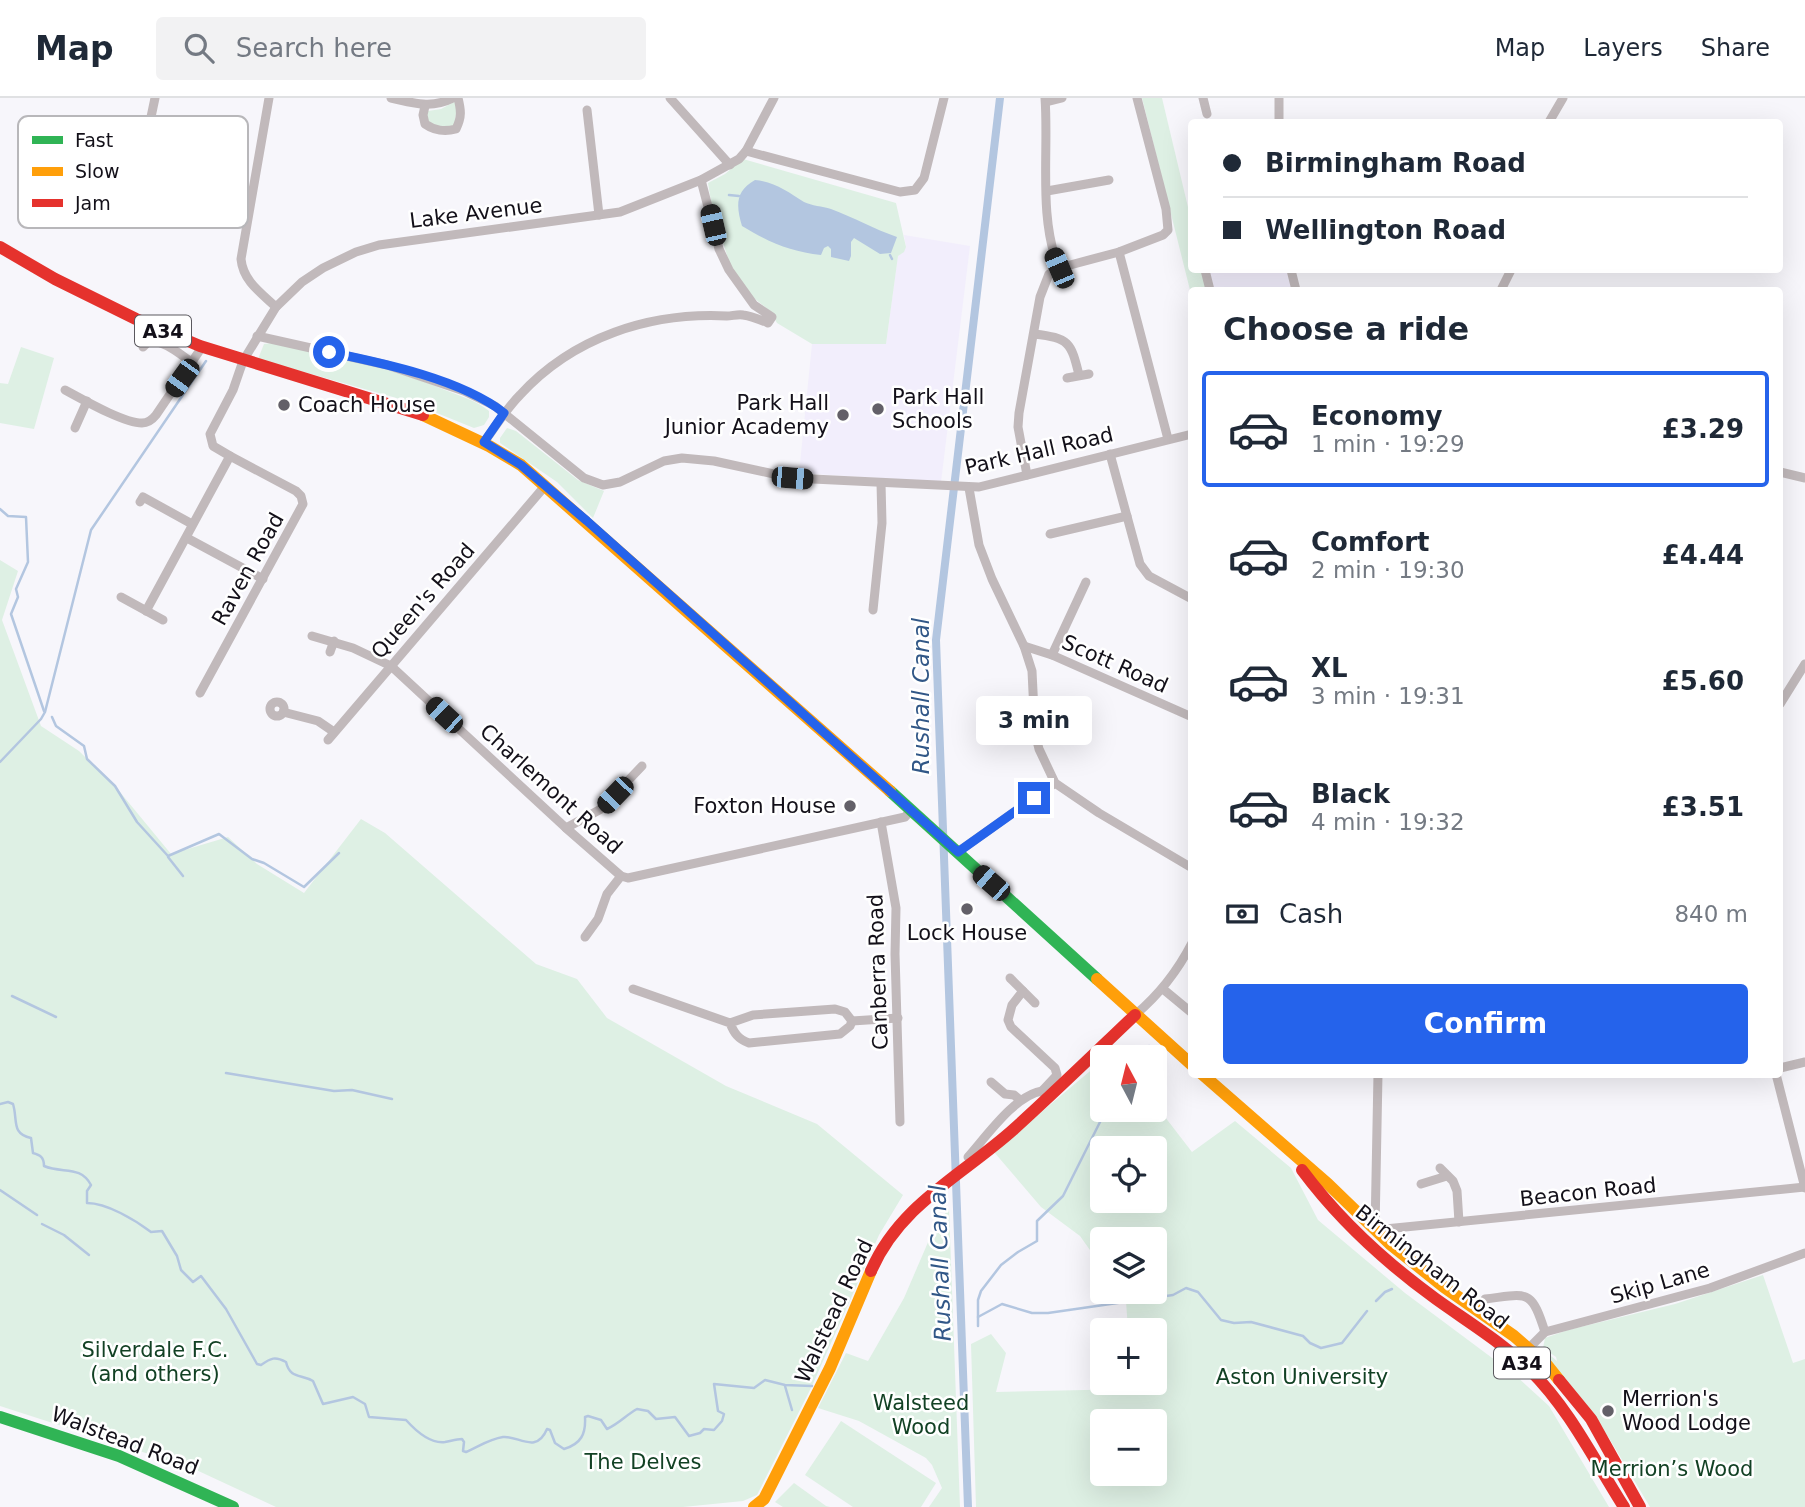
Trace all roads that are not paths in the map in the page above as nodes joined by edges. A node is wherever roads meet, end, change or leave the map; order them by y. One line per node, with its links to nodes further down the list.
1 (155, 98): 17 (street)
2 (269, 98): 26 (street)
3 (391, 98): 14 (street)
4 (455, 98): 14 (street); 14 (street)
5 (670, 98): 21 (street)
6 (774, 98): 20 (street, Lake Avenue)
7 (944, 98): 20 (street)
8 (1062, 98): 13 (street)
9 (1137, 98): 29 (street)
10 (1204, 98): 16 (street)
11 (1279, 98): 18 (street)
12 (1563, 98): 19 (street)
13 (1045, 100): 24 (street)
14 (425, 106)
15 (586, 109): 25 (street)
16 (1207, 114)
17 (151, 116)
18 (1279, 119)
19 (1551, 119)
20 (746, 150): 21 (street, Lake Avenue)
21 (730, 165): 23 (street, Lake Avenue)
22 (1110, 177): 24 (street)
23 (701, 180): 25 (street, Lake Avenue); 33 (street)
24 (1047, 191): 32 (street)
25 (599, 215): 34 (street, Lake Avenue)
26 (248, 219)
27 (246, 228): 34 (street)
28 (0, 247): 31 (main road, A34)
29 (1119, 252): 32 (street); 48 (street)
30 (0, 253): 31 (main road, A34)
31 (15, 258): 39 (main road, A34)
32 (1059, 268): 36 (street)
33 (747, 296): 35 (street); 35 (street)
34 (276, 307): 37 (street, Lake Avenue)
35 (742, 314): 45 (street)
36 (1034, 334): 42 (street); 53 (street)
37 (257, 336): 40 (street, Lake Avenue); 45 (street)
38 (143, 347): 41 (street)
39 (202, 348): 40 (main road, A34); 41 (street)
40 (243, 360): 49 (main road, A34); 51 (street, Lake Avenue)
41 (193, 363): 44 (street)
42 (1067, 378)
43 (65, 390): 44 (street)
44 (87, 401): 46 (street)
45 (504, 413): 49 (street); 55 (street, Park Hall Road)
46 (75, 428)
47 (1188, 435): 48 (street, Park Hall Road)
48 (1168, 439): 50 (street, Park Hall Road)
49 (484, 442): 56 (main road, A34)
50 (1110, 454): 53 (street, Park Hall Road); 59 (street)
51 (230, 456): 60 (street); 63 (street, Raven Road)
52 (1783, 473): 54 (street)
53 (1027, 475): 57 (street, Park Hall Road)
54 (1805, 478)
55 (881, 483): 57 (street, Park Hall Road); 68 (street)
56 (545, 485): 76 (street, Queen's Road); 83 (main road, A34)
57 (966, 488): 72 (street)
58 (140, 502): 60 (street)
59 (1127, 516): 61 (street); 66 (street)
60 (192, 524): 62 (street)
61 (1051, 535)
62 (187, 537): 63 (street); 67 (street)
63 (263, 579): 77 (street, Raven Road)
64 (1081, 584): 74 (street)
65 (121, 597): 67 (street)
66 (1188, 597)
67 (146, 611): 69 (street)
68 (873, 611)
69 (163, 620)
70 (312, 636): 71 (street, Charlemont Road)
71 (334, 641): 73 (street); 76 (street, Charlemont Road)
72 (1024, 646): 74 (street, Scott Road); 82 (street)
73 (330, 652)
74 (1052, 655): 80 (street, Scott Road)
75 (1805, 664): 78 (street)
76 (391, 666): 79 (street, Queen's Road); 85 (street, Charlemont Road)
77 (200, 693)
78 (1783, 699)
79 (283, 712)
80 (1188, 715)
81 (642, 766): 85 (street)
82 (1055, 783): 86 (street); 87 (street)
83 (911, 810): 84 (street, Charlemont Road); 86 (main road, A34)
84 (881, 822): 88 (street, Charlemont Road); 98 (street, Canberra Road)
85 (566, 828): 88 (street, Charlemont Road)
86 (958, 852): 97 (main road, A34)
87 (1188, 866)
88 (621, 876): 89 (street)
89 (585, 937)
90 (1188, 951): 93 (street)
91 (1010, 978): 94 (street)
92 (633, 989): 100 (street)
93 (1163, 989): 96 (street); 97 (street)
94 (1023, 991): 95 (street); 108 (street)
95 (1035, 1003)
96 (1188, 1010)
97 (1135, 1015): 101 (main road, A34); 108 (main road, Walstead Road)
98 (898, 1018): 99 (street); 110 (street, Canberra Road)
99 (852, 1021): 100 (street); 100 (street)
100 (730, 1023)
101 (1188, 1062)
102 (1805, 1062): 103 (street)
103 (1783, 1067)
104 (1206, 1078): 112 (main road, Birmingham Road / A34)
105 (1378, 1078): 119 (street)
106 (1777, 1078): 116 (street)
107 (991, 1082): 109 (street)
108 (1044, 1094): 109 (street); 111 (main road, Walstead Road)
109 (1020, 1100): 111 (street)
110 (900, 1122)
111 (967, 1156): 129 (main road, Walstead Road)
112 (1293, 1156): 117 (main road, Birmingham Road / A34); 120 (main road, Birmingham Road / A34)
113 (1440, 1168): 114 (street)
114 (1447, 1176): 115 (street); 118 (street)
115 (1421, 1183)
116 (1805, 1188): 118 (street, Beacon Road)
117 (1362, 1218): 119 (main road, Birmingham Road / A34); 120 (main road)
118 (1459, 1222): 119 (street, Beacon Road)
119 (1375, 1230): 121 (main road, Birmingham Road / A34)
120 (1353, 1233): 123 (main road, Birmingham Road / A34)
121 (1390, 1244): 123 (main road); 126 (main road, Birmingham Road / A34)
122 (1805, 1253): 125 (street, Skip Lane)
123 (1381, 1257): 130 (main road, Birmingham Road / A34)
124 (1485, 1299): 125 (street)
125 (1545, 1332): 126 (street)
126 (1529, 1348): 131 (main road, Birmingham Road / A34)
127 (0, 1418): 128 (main road, Walstead Road)
128 (233, 1507)
129 (754, 1507)
130 (1624, 1507)
131 (1640, 1507)

